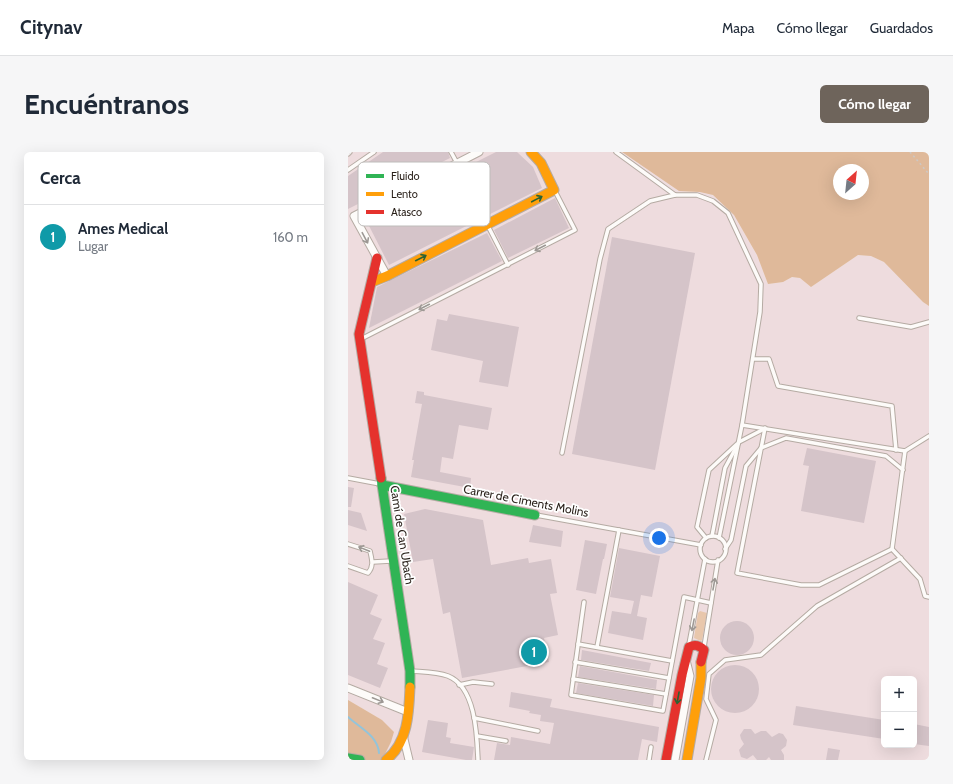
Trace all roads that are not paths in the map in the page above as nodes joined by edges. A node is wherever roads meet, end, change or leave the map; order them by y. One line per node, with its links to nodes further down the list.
1 (374, 152): 6 (lane)
2 (451, 152): 7 (lane)
3 (479, 152): 8 (street)
4 (531, 152): 11 (street)
5 (616, 152): 12 (lane)
6 (360, 162)
7 (456, 162)
8 (459, 162)
9 (358, 163): 10 (lane)
10 (348, 170)
11 (554, 190): 14 (street, one-way to 11); 18 (lane, one-way to 18)
12 (675, 195): 24 (lane); 32 (lane)
13 (351, 218): 17 (street, one-way to 17)
14 (490, 224)
15 (486, 226): 19 (street, one-way to 15)
16 (488, 226): 18 (lane)
17 (377, 258): 19 (street); 20 (street, Camí de Can Ubach)
18 (508, 265): 23 (lane, one-way to 23)
19 (387, 276): 20 (street)
20 (372, 282): 23 (street, Camí de Can Ubach)
21 (859, 318): 22 (lane)
22 (929, 322)
23 (360, 340): 35 (street, Camí de Can Ubach)
24 (752, 359): 25 (lane); 30 (lane)
25 (742, 425): 26 (lane); 28 (lane)
26 (765, 428): 28 (lane); 29 (lane); 30 (lane)
27 (929, 436): 31 (lane)
28 (739, 442): 38 (lane); 39 (lane); 40 (lane)
29 (761, 448): 33 (lane); 43 (lane); 44 (lane)
30 (896, 450): 31 (lane)
31 (905, 451): 33 (lane)
32 (562, 453)
33 (903, 470): 44 (lane)
34 (348, 478): 35 (lane, Carrer de Ciments Molins)
35 (382, 485): 36 (street, Carrer de Ciments Molins); 48 (street, Camí de Can Ubach)
36 (535, 515): 37 (lane, Carrer de Ciments Molins)
37 (619, 530): 42 (lane, Carrer de Ciments Molins); 56 (lane)
38 (712, 536): 39 (lane); 40 (lane)
39 (706, 538): 42 (lane)
40 (720, 538): 43 (lane)
41 (348, 544): 49 (lane, one-way to 41)
42 (701, 545): 46 (lane)
43 (725, 549): 47 (lane)
44 (892, 549): 45 (lane)
45 (901, 558): 51 (lane); 87 (lane)
46 (705, 559): 47 (lane); 52 (lane)
47 (718, 560): 54 (lane, one-way to 47)
48 (393, 561): 49 (lane); 63 (street, Camí de Can Ubach)
49 (372, 562): 50 (lane)
50 (348, 566)
51 (929, 597)
52 (698, 600): 54 (lane); 57 (lane, one-way to 57); 60 (lane)
53 (584, 602): 55 (lane)
54 (711, 603): 58 (lane)
55 (578, 644): 56 (lane); 61 (lane)
56 (597, 647): 60 (lane)
57 (689, 647): 58 (street); 59 (street)
58 (704, 650): 62 (street)
59 (686, 660): 83 (street, one-way to 83); 84 (street)
60 (672, 661): 64 (lane)
61 (575, 662): 64 (lane); 65 (lane)
62 (701, 663): 85 (street); 86 (street)
63 (410, 671): 67 (lane); 70 (street, Camí de Can Ubach)
64 (669, 678): 69 (lane)
65 (573, 680): 69 (lane); 69 (lane)
66 (492, 684): 67 (lane)
67 (460, 685): 71 (lane)
68 (348, 688): 70 (street, one-way to 70)
69 (666, 694)
70 (408, 712): 73 (street, Camí de Can Ubach)
71 (474, 718): 72 (lane); 74 (lane)
72 (538, 731)
73 (403, 735): 79 (street, Camí de Can Ubach); 80 (street, Camí de Can Ubach)
74 (477, 736): 75 (lane); 81 (lane)
75 (506, 741)
76 (651, 747): 82 (lane)
77 (348, 758): 78 (street)
78 (360, 760)
79 (386, 760)
80 (409, 760)
81 (478, 760)
82 (649, 760)
83 (666, 760)
84 (675, 760)
85 (679, 760)
86 (687, 760)
87 (706, 760)

